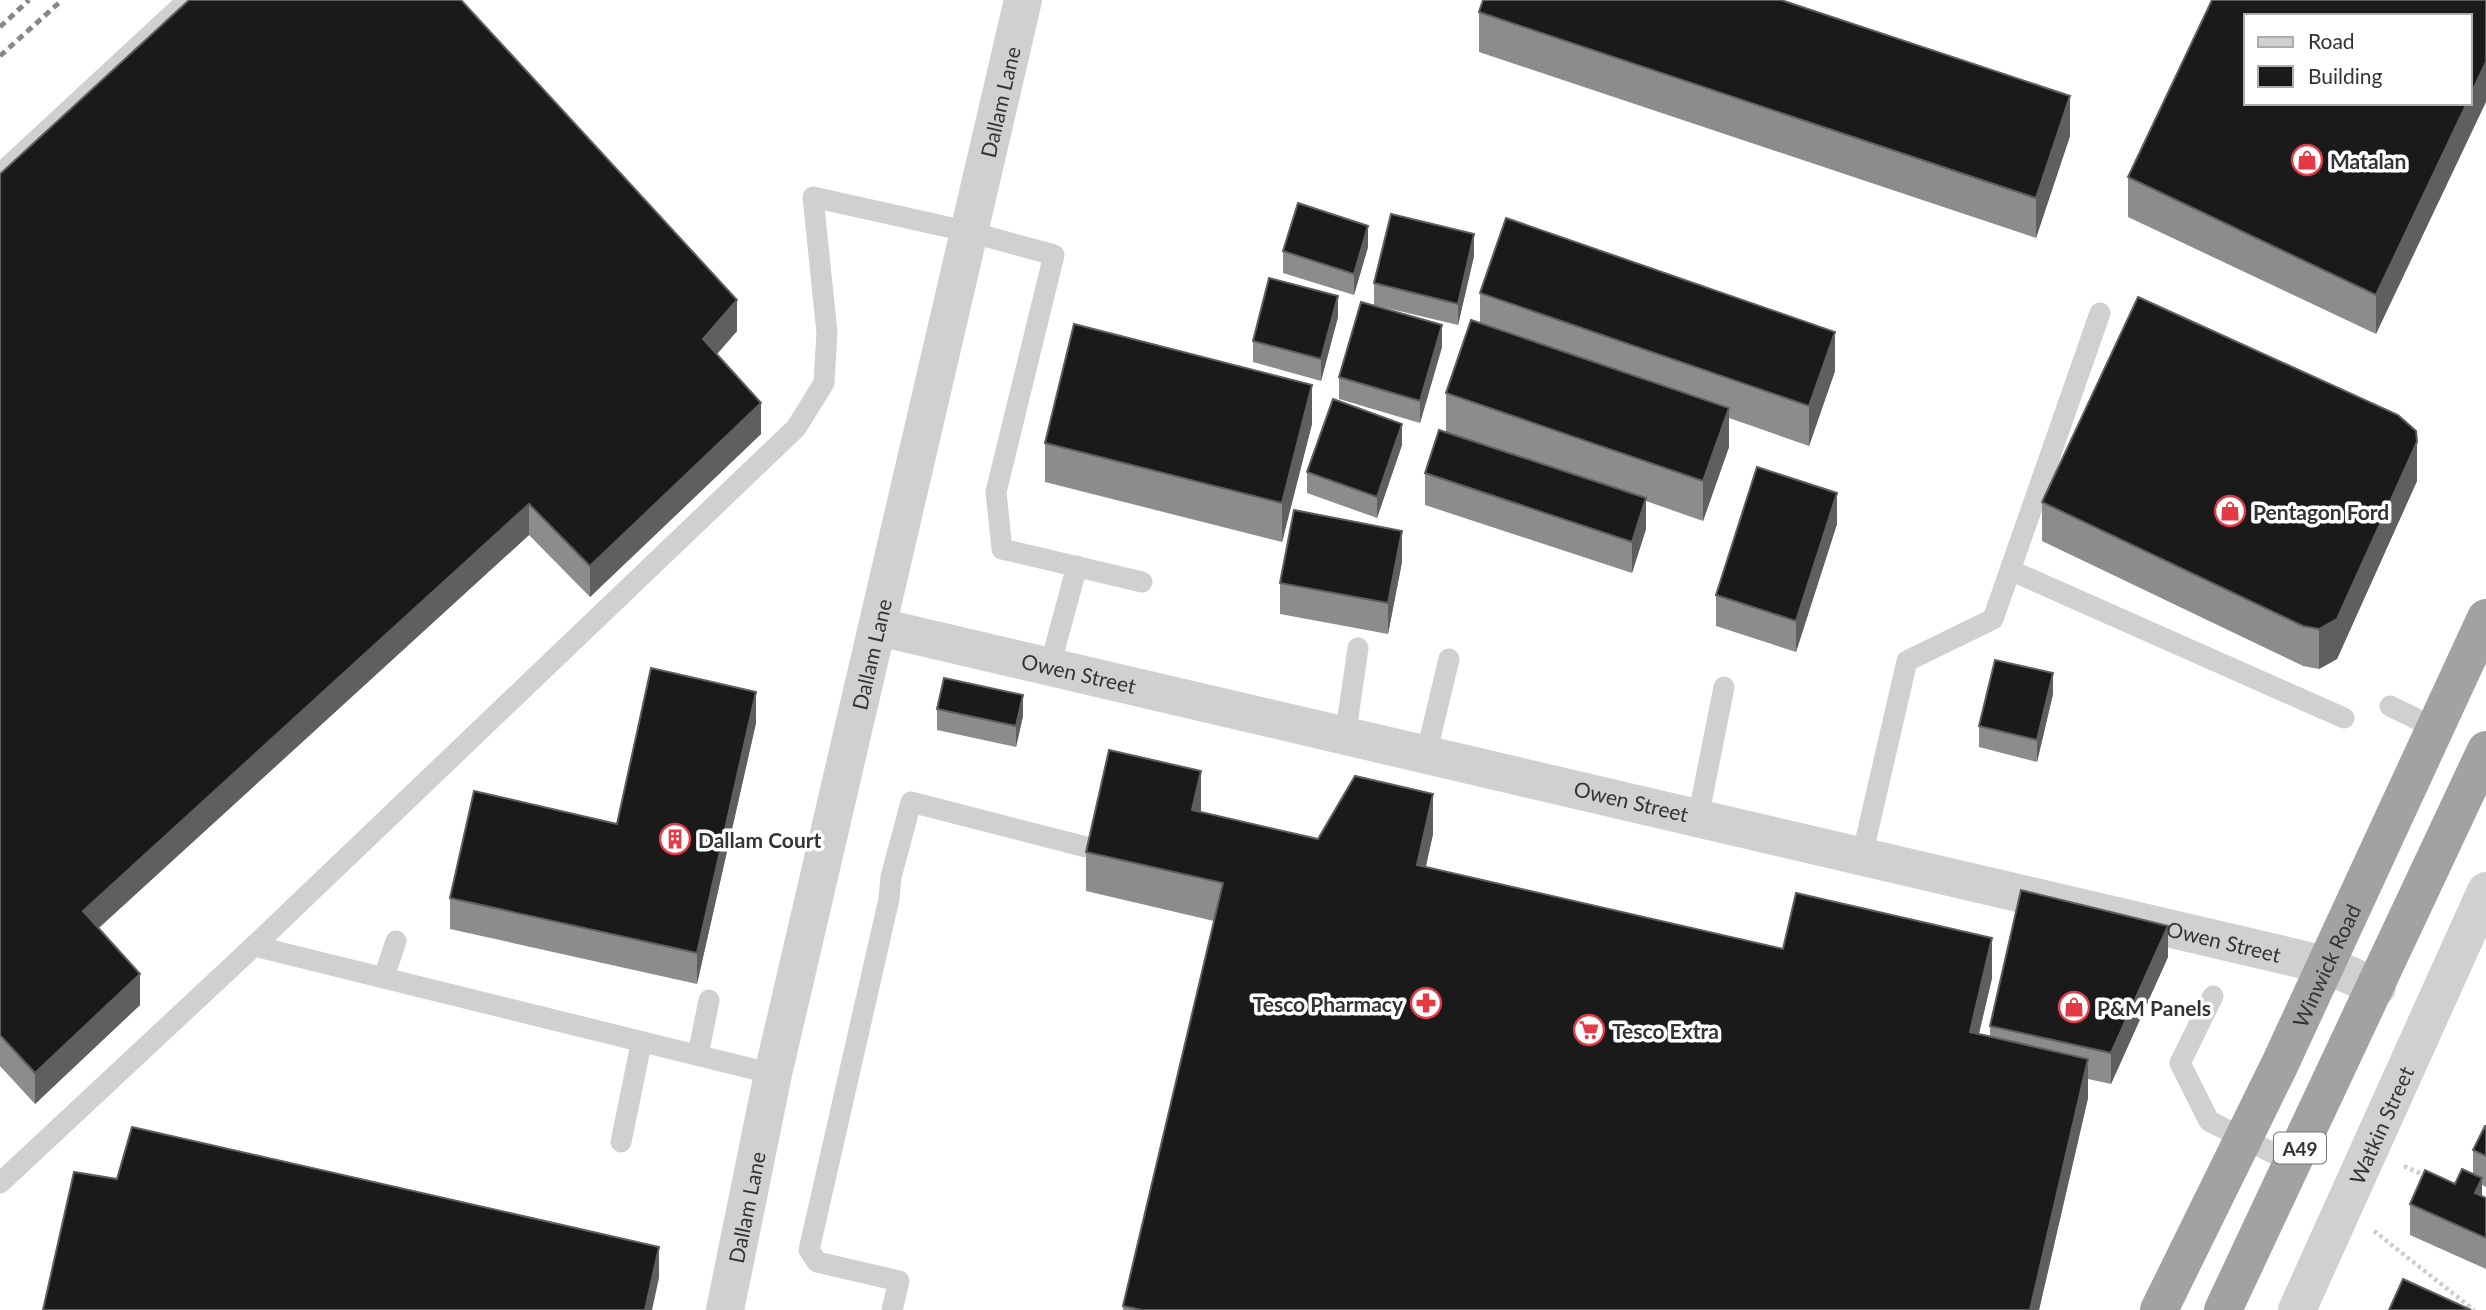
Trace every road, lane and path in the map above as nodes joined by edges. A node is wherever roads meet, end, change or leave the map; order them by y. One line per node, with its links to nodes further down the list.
1 (188, 0): 3 (lane)
2 (1023, 0): 4 (street, Dallam Lane)
3 (0, 174)
4 (970, 232): 6 (lane); 10 (street, Dallam Lane); 26 (lane)
5 (2100, 313): 7 (lane)
6 (1077, 566): 8 (lane); 13 (lane)
7 (2010, 570): 16 (lane); 23 (lane)
8 (1142, 582)
9 (2486, 618): 17 (highway, Winwick Road / A49)
10 (879, 627): 13 (street, Owen Street); 35 (street, Dallam Lane)
11 (1358, 648): 18 (lane)
12 (1449, 659): 20 (lane)
13 (1050, 666): 18 (street, Owen Street)
14 (1724, 687): 21 (lane)
15 (2390, 706): 17 (lane)
16 (2344, 718)
17 (2435, 728): 28 (highway, Winwick Road / A49)
18 (1346, 731): 20 (street, Owen Street)
19 (2486, 750): 30 (highway, A49)
20 (1427, 751): 21 (street, Owen Street)
21 (1698, 818): 23 (street, Owen Street)
22 (1086, 847): 44 (lane)
23 (1862, 856): 28 (street, Owen Street)
24 (2486, 891): 27 (street, Watkin Street)
25 (396, 941): 29 (lane)
26 (254, 946): 29 (lane); 41 (lane)
27 (2474, 947): 38 (street, Watkin Street)
28 (2326, 965): 30 (street, Owen Street); 36 (highway, Winwick Road / A49)
29 (384, 977): 33 (lane)
30 (2377, 987): 39 (highway, A49)
31 (2213, 996): 36 (lane)
32 (709, 1000): 34 (lane)
33 (641, 1044): 34 (lane); 37 (lane)
34 (698, 1055): 35 (lane)
35 (773, 1074): 43 (street, Dallam Lane)
36 (2243, 1140): 39 (lane); 45 (highway, Winwick Road / A49)
37 (621, 1142)
38 (2369, 1150): 40 (path); 47 (street, Watkin Street)
39 (2293, 1163): 46 (highway, A49)
40 (2430, 1178)
41 (0, 1183)
42 (2365, 1224): 48 (path)
43 (725, 1310)
44 (892, 1310)
45 (2159, 1310)
46 (2223, 1310)
47 (2297, 1310)
48 (2474, 1310)

